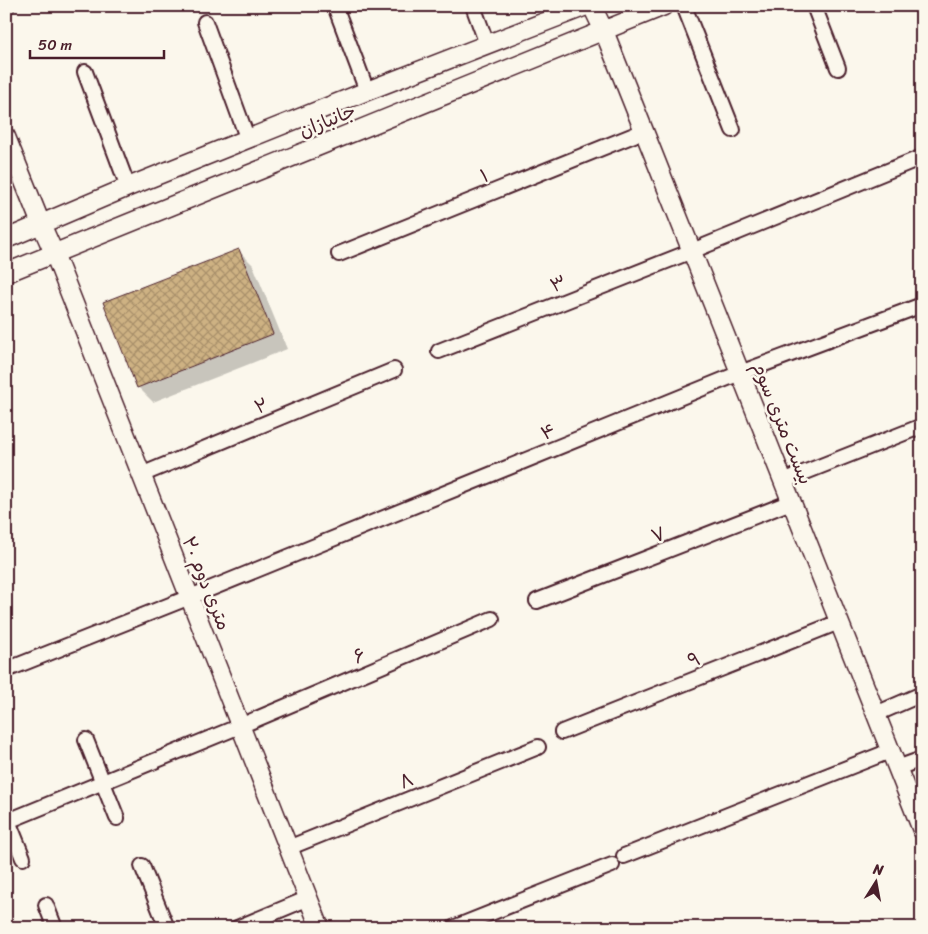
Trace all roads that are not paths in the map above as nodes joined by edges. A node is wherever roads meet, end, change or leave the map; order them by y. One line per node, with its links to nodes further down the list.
1 (335, 6): 13 (street)
2 (472, 6): 10 (street)
3 (586, 6): 10 (street, جانبازان)
4 (592, 6): 9 (street, بیست متری سوم)
5 (664, 6): 9 (street, جانبازان)
6 (684, 6): 14 (street)
7 (814, 6): 11 (street)
8 (205, 22): 17 (street)
9 (604, 31): 15 (street, بیست متری سوم); 23 (street, جانبازان)
10 (487, 44): 13 (street, جانبازان)
11 (838, 68)
12 (85, 72): 19 (street)
13 (367, 91): 17 (street, جانبازان)
14 (734, 130)
15 (644, 131): 22 (street, بیست متری سوم); 24 (street, ۱)
16 (6, 137): 20 (street, ۲۰ متری دوم)
17 (248, 140): 19 (street, جانبازان)
18 (922, 157): 22 (street)
19 (128, 187): 20 (street, جانبازان)
20 (41, 224): 21 (street, جانبازان); 23 (street, ۲۰ متری دوم)
21 (6, 239)
22 (692, 251): 27 (street, ۳); 29 (street, بیست متری سوم)
23 (54, 253): 25 (street, جانبازان); 31 (street, ۲۰ متری دوم)
24 (339, 254)
25 (6, 273)
26 (922, 305): 29 (street, ۴)
27 (439, 351)
28 (394, 370): 31 (street, ۲)
29 (740, 373): 32 (street, بیست متری سوم); 34 (street, ۴)
30 (922, 426): 32 (street)
31 (141, 474): 34 (street, ۲۰ متری دوم)
32 (783, 481): 33 (street, بیست متری سوم)
33 (791, 502): 35 (street, ۷); 37 (street, بیست متری سوم)
34 (190, 597): 38 (street); 41 (street, ۲۰ متری دوم)
35 (537, 601)
36 (492, 619): 41 (street, ۶)
37 (839, 622): 40 (street, بیست متری سوم); 42 (street, ۹)
38 (6, 670)
39 (922, 694): 40 (street)
40 (876, 714): 45 (street, بیست متری سوم)
41 (240, 726): 48 (street); 52 (street, ۲۰ متری دوم)
42 (562, 732)
43 (86, 740): 48 (street)
44 (538, 747): 52 (street, ۸)
45 (890, 751): 47 (street, بیست متری سوم); 53 (street)
46 (922, 758): 47 (street)
47 (897, 768): 51 (street, بیست متری سوم)
48 (103, 782): 49 (street); 50 (street)
49 (117, 818)
50 (7, 819): 54 (street)
51 (922, 830)
52 (288, 848): 57 (street, ۲۰ متری دوم)
53 (624, 856)
54 (23, 858)
55 (612, 865): 63 (street)
56 (142, 866): 60 (street)
57 (308, 898): 61 (street); 62 (street, ۲۰ متری دوم)
58 (46, 905): 59 (street)
59 (56, 928)
60 (167, 928)
61 (237, 928)
62 (320, 928)
63 (453, 928)

